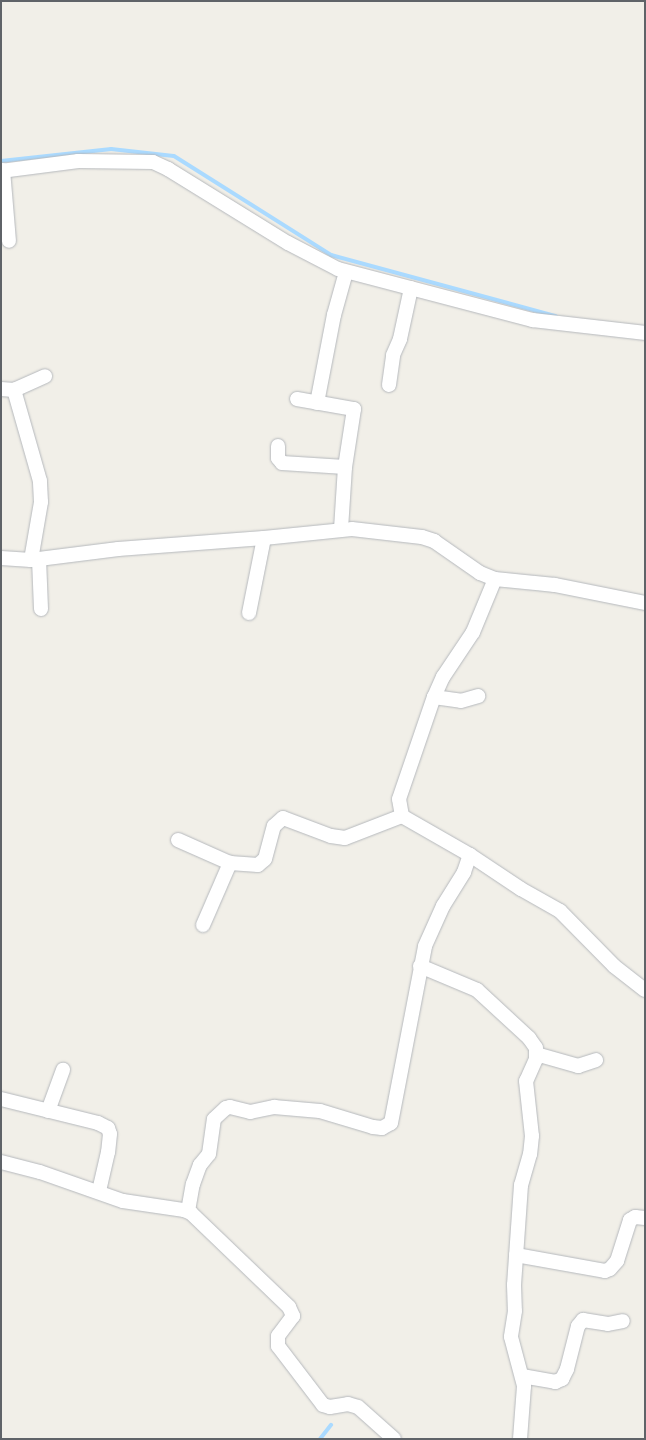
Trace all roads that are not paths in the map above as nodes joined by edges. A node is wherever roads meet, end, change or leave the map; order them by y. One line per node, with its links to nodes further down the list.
1 (2, 170): 2 (street); 3 (street)
2 (8, 241)
3 (346, 272): 4 (street); 10 (street)
4 (411, 288): 5 (street); 7 (street)
5 (645, 333)
6 (45, 376): 8 (street)
7 (389, 385)
8 (8, 389): 16 (street)
9 (297, 399): 10 (street)
10 (318, 402): 12 (street)
11 (278, 446): 12 (street)
12 (345, 467): 13 (street)
13 (342, 529): 14 (street); 17 (street)
14 (264, 538): 16 (street); 20 (street)
15 (1, 558): 16 (street)
16 (35, 560): 19 (street)
17 (495, 579): 18 (street); 22 (street)
18 (645, 604)
19 (41, 609)
20 (249, 614)
21 (478, 696): 22 (street)
22 (434, 697): 23 (street)
23 (402, 816): 25 (street); 26 (street)
24 (178, 840): 26 (street)
25 (470, 855): 28 (street); 29 (street)
26 (230, 863): 27 (street)
27 (203, 925)
28 (420, 966): 30 (street); 37 (street)
29 (645, 990)
30 (536, 1054): 31 (street); 39 (street)
31 (596, 1060)
32 (63, 1070): 34 (street)
33 (1, 1099): 34 (street)
34 (48, 1111): 36 (street)
35 (1, 1162): 36 (street)
36 (99, 1191): 37 (street)
37 (188, 1211): 42 (street)
38 (645, 1218): 39 (street)
39 (516, 1255): 41 (street)
40 (623, 1321): 41 (street)
41 (522, 1376): 43 (street)
42 (394, 1439)
43 (520, 1439)

